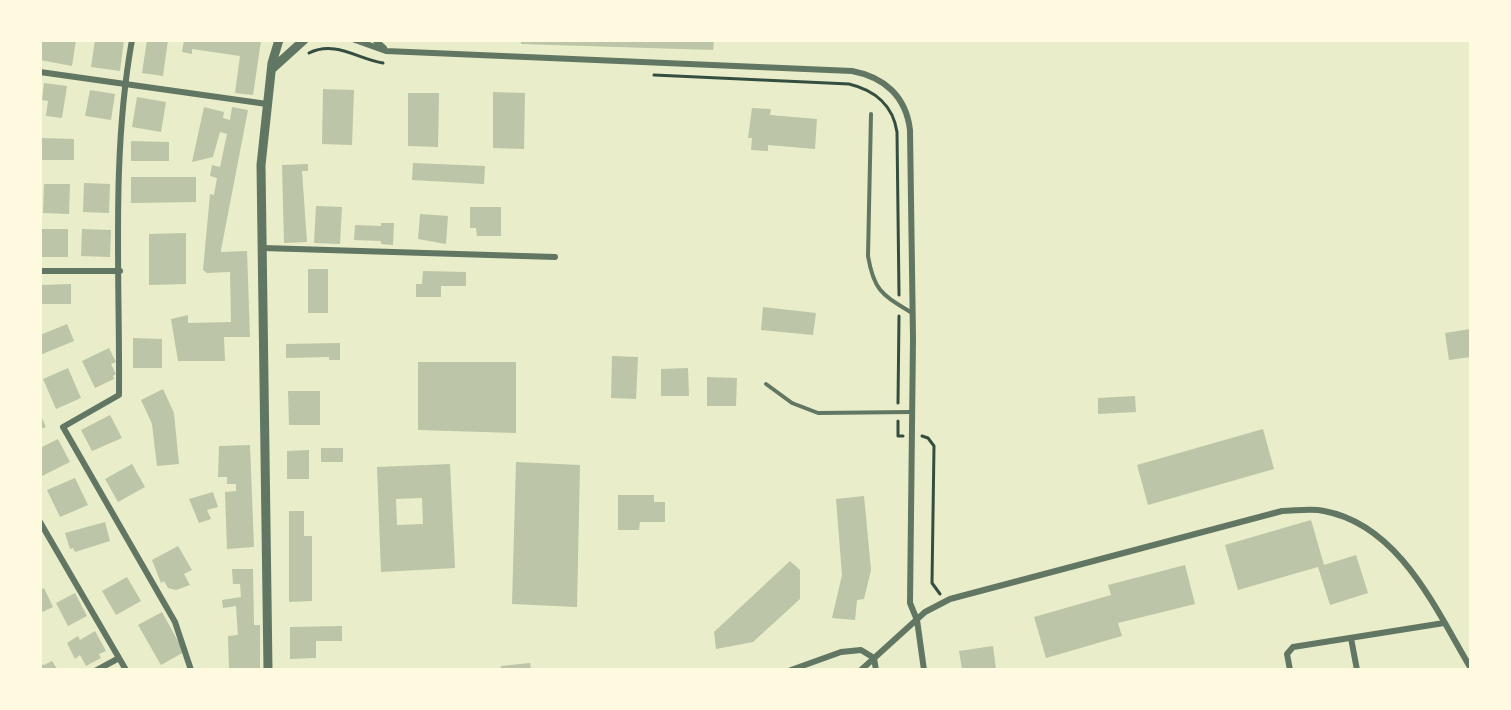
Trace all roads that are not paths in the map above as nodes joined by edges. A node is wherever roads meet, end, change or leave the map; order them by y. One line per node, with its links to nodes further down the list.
1 (132, 40): 9 (street)
2 (279, 40): 7 (street)
3 (304, 40): 7 (street)
4 (355, 40): 6 (street)
5 (375, 40): 6 (street)
6 (386, 51): 16 (street)
7 (272, 69): 10 (street)
8 (40, 72): 9 (street)
9 (124, 84): 10 (street); 15 (street)
10 (267, 104): 12 (street)
11 (871, 114): 16 (lane)
12 (263, 248): 13 (street); 30 (street)
13 (555, 257)
14 (40, 271): 15 (street)
15 (120, 271): 29 (street)
16 (913, 314): 18 (street)
17 (766, 384): 18 (lane)
18 (911, 412): 20 (street)
19 (40, 522): 23 (street)
20 (917, 620): 21 (street); 24 (street); 34 (street)
21 (1444, 623): 22 (street); 26 (street)
22 (1351, 638): 35 (street); 36 (street)
23 (119, 658): 27 (street); 28 (street)
24 (874, 658): 25 (street); 32 (street); 33 (street)
25 (799, 668): 31 (street)
26 (1470, 668)
27 (97, 669)
28 (126, 669)
29 (191, 669)
30 (268, 669)
31 (790, 669)
32 (861, 669)
33 (876, 669)
34 (924, 669)
35 (1290, 669)
36 (1357, 669)

